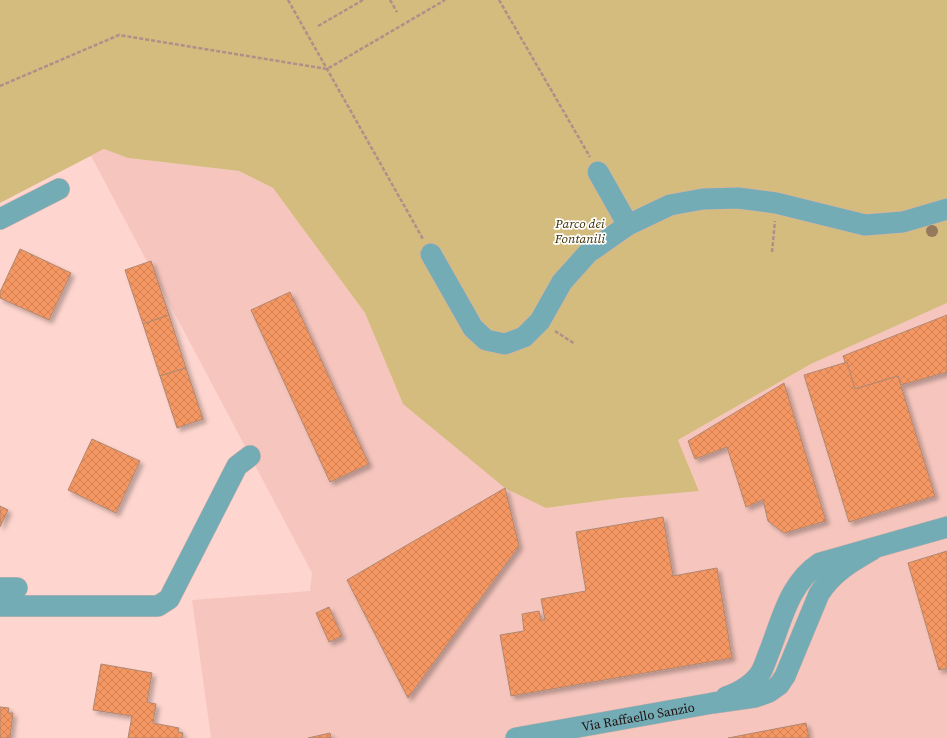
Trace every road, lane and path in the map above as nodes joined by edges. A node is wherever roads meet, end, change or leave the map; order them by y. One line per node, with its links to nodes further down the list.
1 (288, 0): 8 (path)
2 (363, 0): 7 (path)
3 (390, 0): 6 (path)
4 (445, 0): 8 (path)
5 (499, 0): 10 (path)
6 (397, 12)
7 (318, 26)
8 (327, 69): 9 (path); 17 (path)
9 (0, 86)
10 (598, 172): 15 (street)
11 (59, 189): 14 (street)
12 (776, 203): 13 (street); 15 (street); 16 (path)
13 (947, 209)
14 (0, 219)
15 (628, 225): 18 (street)
16 (772, 252)
17 (431, 254): 18 (street)
18 (540, 321): 19 (path)
19 (575, 344)
20 (250, 456): 22 (street)
21 (947, 527): 23 (street, Via Raffaello Sanzio)
22 (0, 606)
23 (516, 738)

